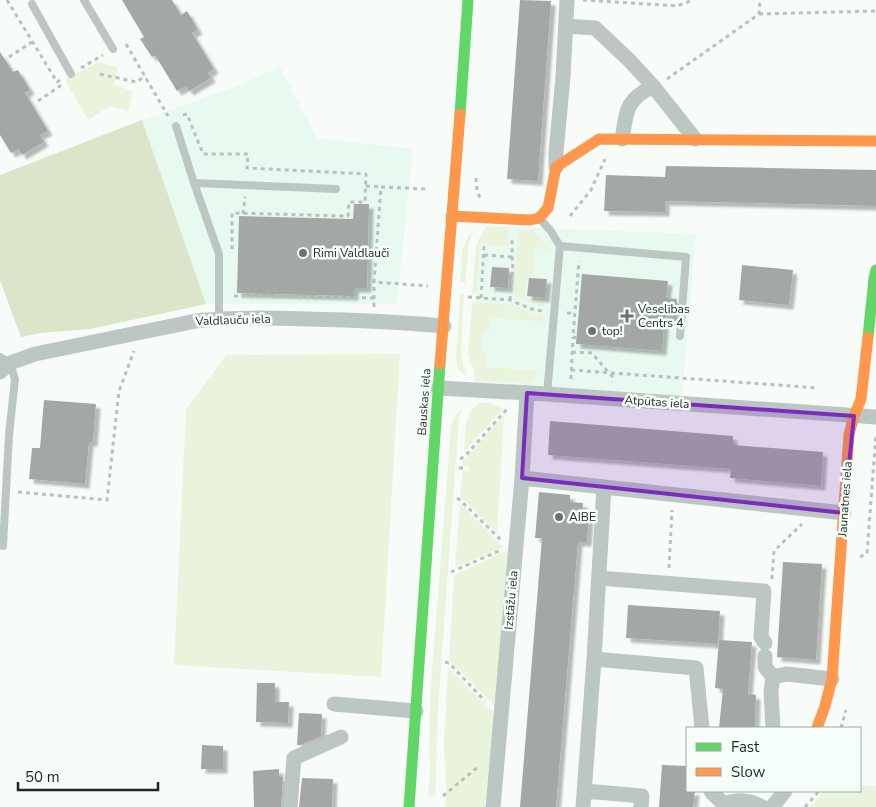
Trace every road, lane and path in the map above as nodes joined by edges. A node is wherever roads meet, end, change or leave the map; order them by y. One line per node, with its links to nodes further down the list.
1 (84, 0): 13 (lane)
2 (468, 0): 34 (street, Bauskas iela)
3 (568, 0): 10 (street)
4 (577, 0): 5 (path)
5 (693, 0)
6 (760, 0): 9 (path)
7 (34, 1): 15 (lane)
8 (876, 11): 9 (path)
9 (760, 14): 19 (path)
10 (566, 26): 19 (street); 27 (street)
11 (32, 42): 14 (path)
12 (125, 42): 17 (path)
13 (113, 49)
14 (9, 57)
15 (71, 74)
16 (100, 74): 17 (path)
17 (146, 76): 22 (path)
18 (57, 82): 20 (path)
19 (653, 86): 24 (street); 25 (street)
20 (38, 101)
21 (178, 116): 30 (path)
22 (170, 119)
23 (176, 126): 29 (lane)
24 (616, 139): 25 (street); 27 (street); 35 (path)
25 (695, 139): 26 (street)
26 (876, 141)
27 (556, 167): 36 (street)
28 (476, 175): 37 (path)
29 (194, 183): 32 (lane); 56 (lane)
30 (366, 186): 31 (path); 42 (path)
31 (382, 187): 33 (path); 44 (path)
32 (336, 189)
33 (424, 189)
34 (452, 216): 37 (street); 45 (street, Bauskas iela)
35 (570, 216)
36 (539, 218): 37 (street); 39 (lane)
37 (482, 219)
38 (484, 245): 41 (path)
39 (560, 246): 40 (lane); 54 (lane)
40 (580, 248): 55 (path); 58 (lane)
41 (484, 255): 50 (path); 51 (path)
42 (232, 257)
43 (876, 270): 70 (street, Jaunatnes iela)
44 (374, 282): 45 (path); 49 (path)
45 (447, 288): 57 (street, Bauskas iela)
46 (233, 290): 47 (path)
47 (234, 296): 49 (path); 52 (path)
48 (468, 297): 50 (path)
49 (374, 298): 53 (path)
50 (481, 298): 51 (path)
51 (510, 300): 54 (path)
52 (237, 302)
53 (374, 310)
54 (554, 312): 55 (path); 64 (lane)
55 (575, 313): 60 (path)
56 (219, 318): 57 (street, Valdlauču iela); 61 (street, Valdlauču iela)
57 (444, 326): 65 (street, Bauskas iela)
58 (680, 336)
59 (135, 350): 77 (path)
60 (572, 352): 62 (path); 63 (path)
61 (3, 364): 77 (lane)
62 (571, 370): 63 (path); 64 (path)
63 (608, 372): 66 (path); 68 (path)
64 (547, 387): 67 (street, Atpūtas iela); 68 (street, Atpūtas iela)
65 (438, 388): 67 (street, Atpūtas iela); 93 (street, Bauskas iela)
66 (818, 388)
67 (527, 393): 75 (street, Izstāžu iela)
68 (610, 399): 70 (street, Atpūtas iela)
69 (505, 411): 72 (path)
70 (854, 416): 71 (street, Atpūtas iela); 81 (street, Jaunatnes iela)
71 (876, 417)
72 (460, 459)
73 (459, 468): 74 (path)
74 (467, 468)
75 (522, 478): 76 (street); 83 (street, Izstāžu iela)
76 (604, 487): 78 (street); 85 (street)
77 (6, 491): 82 (lane)
78 (673, 494): 80 (street); 87 (path)
79 (457, 498): 83 (path)
80 (817, 510): 81 (street); 86 (path)
81 (844, 513): 91 (street, Jaunatnes iela)
82 (3, 546)
83 (512, 547): 84 (path); 94 (street, Izstāžu iela)
84 (452, 572)
85 (599, 578): 87 (street); 88 (street)
86 (772, 580)
87 (668, 584): 90 (street)
88 (594, 660): 95 (street); 100 (street)
89 (445, 662): 94 (path)
90 (772, 677): 91 (street); 96 (street)
91 (832, 679): 97 (street, Jaunatnes iela)
92 (334, 704): 93 (street)
93 (416, 711): 107 (street, Bauskas iela)
94 (501, 713): 99 (street, Izstāžu iela)
95 (702, 727)
96 (773, 727)
97 (817, 727)
98 (341, 736): 106 (street)
99 (497, 758): 104 (path); 108 (street, Izstāžu iela)
100 (584, 791): 109 (street); 110 (street)
101 (712, 792): 105 (street)
102 (784, 792): 112 (street)
103 (818, 792): 113 (path)
104 (443, 796)
105 (723, 805): 111 (street)
106 (290, 807)
107 (409, 807)
108 (493, 807)
109 (583, 807)
110 (641, 807)
111 (762, 807)
112 (772, 807)
113 (805, 807)

